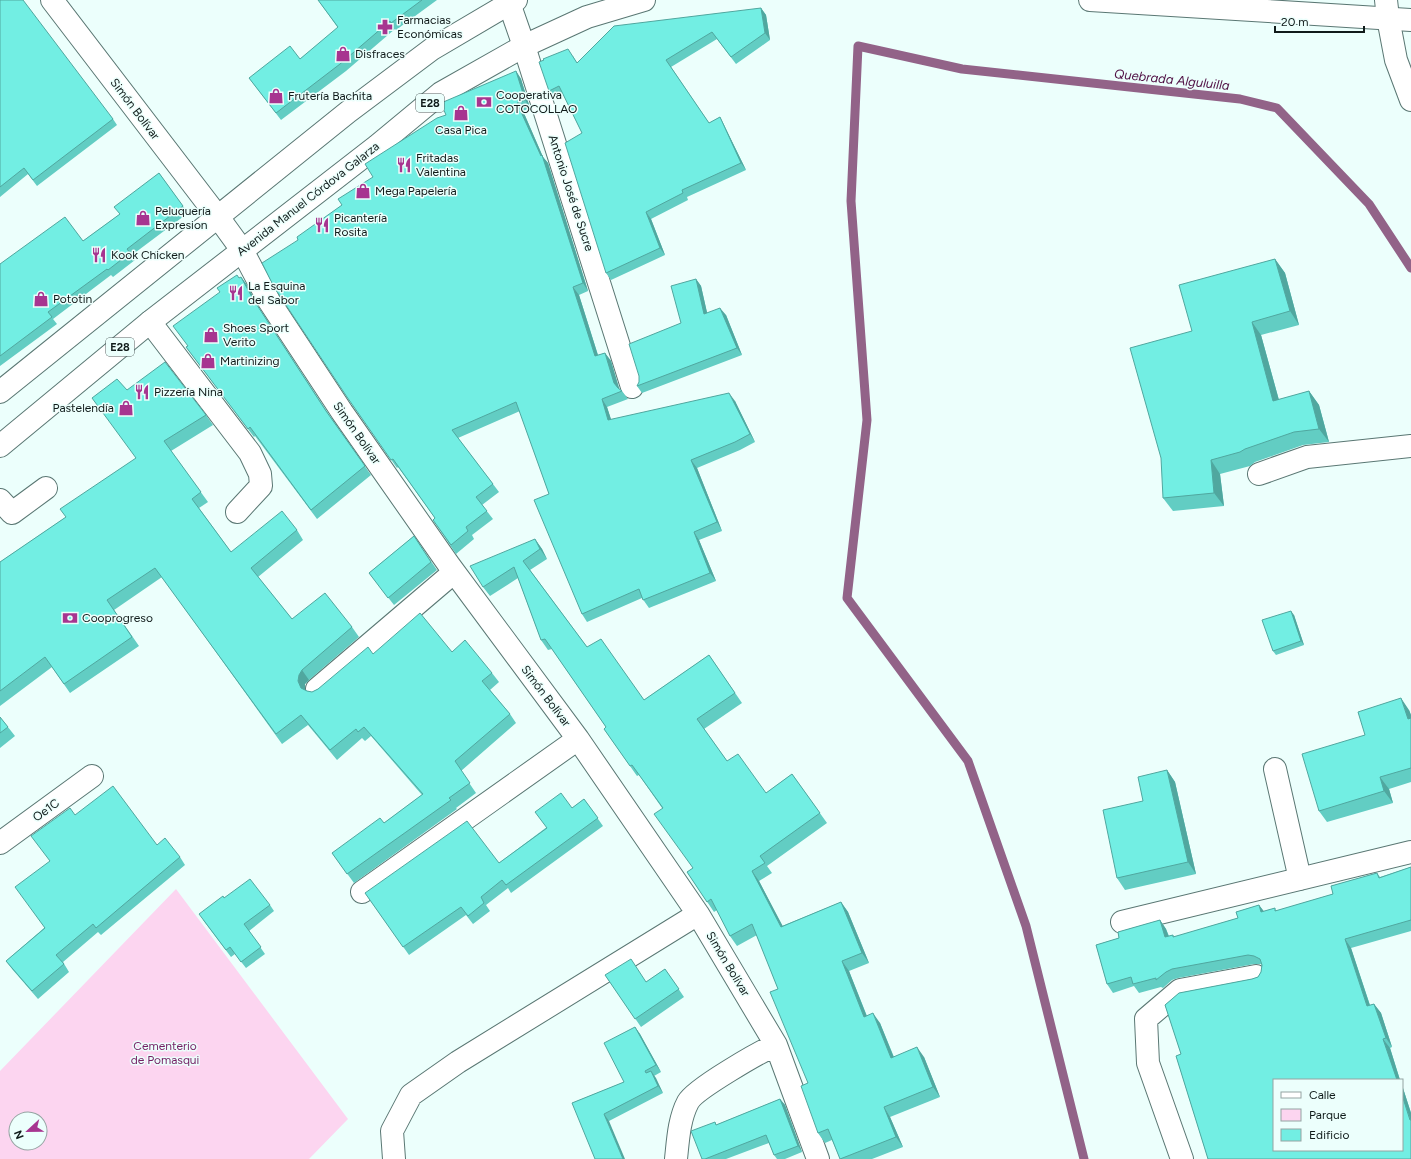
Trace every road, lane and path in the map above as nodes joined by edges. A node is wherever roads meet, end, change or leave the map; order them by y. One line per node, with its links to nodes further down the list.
1 (52, 0): 11 (street, Simón Bolívar)
2 (644, 0): 9 (street, Avenida Manuel Córdova Galarza / E28)
3 (1090, 0): 4 (street)
4 (1099, 0): 6 (street)
5 (511, 1): 9 (street, Antonio José de Sucre); 11 (street)
6 (1234, 4): 7 (street)
7 (1387, 9): 8 (street); 10 (street)
8 (1411, 20)
9 (524, 46): 12 (street, Avenida Manuel Córdova Galarza / E28); 14 (street, Antonio José de Sucre)
10 (1411, 100)
11 (218, 217): 12 (street, Simón Bolívar); 15 (street)
12 (242, 250): 13 (street, Avenida Manuel Córdova Galarza / E28); 22 (street, Simón Bolívar)
13 (150, 322): 16 (street, Avenida Manuel Córdova Galarza / E28); 21 (street)
14 (632, 387)
15 (0, 392)
16 (0, 446)
17 (1411, 446): 18 (street)
18 (1259, 474)
19 (46, 488): 20 (street)
20 (4, 512)
21 (237, 512)
22 (449, 566): 23 (street); 24 (street, Simón Bolívar)
23 (317, 688)
24 (578, 739): 30 (street); 31 (street, Simón Bolívar)
25 (1275, 770): 29 (street)
26 (92, 776): 27 (street, Oe1C)
27 (0, 843)
28 (1411, 852): 29 (street)
29 (1300, 879): 32 (street)
30 (362, 892)
31 (698, 914): 34 (street, Simón Bolívar); 35 (street)
32 (1122, 922)
33 (1256, 976): 38 (street)
34 (776, 1045): 36 (street); 37 (street, Simón Bolívar)
35 (394, 1159)
36 (676, 1159)
37 (818, 1159)
38 (1182, 1159)

